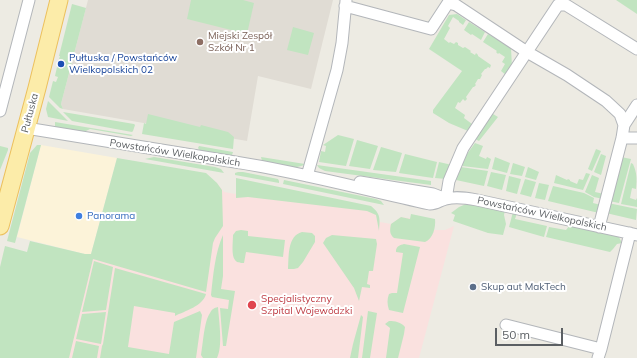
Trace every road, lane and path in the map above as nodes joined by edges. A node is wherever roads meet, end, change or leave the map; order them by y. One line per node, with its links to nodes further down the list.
1 (29, 0): 7 (street)
2 (59, 0): 9 (main road, Pułtuska)
3 (345, 3): 5 (street); 12 (street)
4 (637, 49): 5 (street)
5 (527, 52): 8 (street); 13 (street)
6 (637, 104): 8 (street)
7 (0, 111)
8 (624, 125): 10 (street)
9 (26, 128): 12 (street, Powstańców Wielkopolskich); 14 (main road, Pułtuska)
10 (622, 138): 11 (street); 15 (street)
11 (637, 138)
12 (307, 176): 13 (street, Powstańców Wielkopolskich)
13 (446, 199): 15 (street, Powstańców Wielkopolskich)
14 (0, 226)
15 (599, 227): 16 (street, Powstańców Wielkopolskich)
16 (633, 234): 18 (street)
17 (506, 324): 18 (street)
18 (600, 354)

